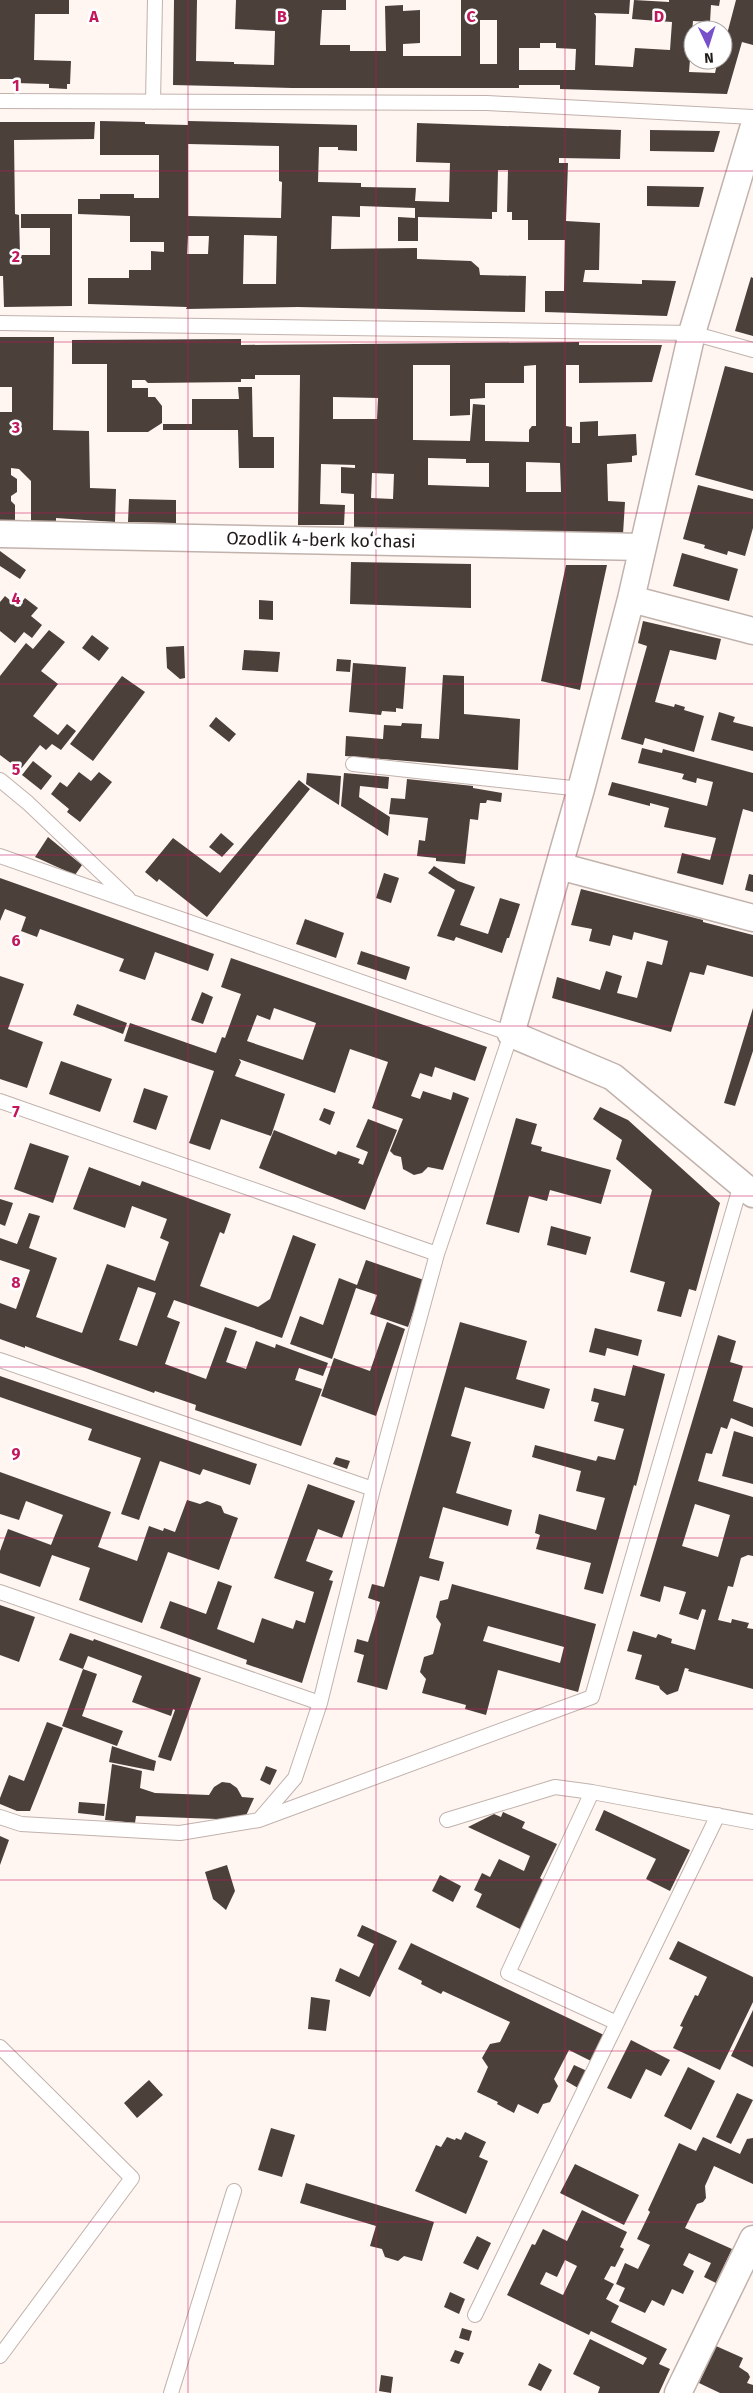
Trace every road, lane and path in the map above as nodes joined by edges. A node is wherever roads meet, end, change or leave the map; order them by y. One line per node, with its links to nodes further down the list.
1 (155, 0): 3 (lane)
2 (0, 101): 3 (lane)
3 (153, 102): 4 (lane)
4 (753, 117)
5 (753, 129): 7 (street)
6 (0, 323): 7 (lane)
7 (692, 333): 8 (lane); 10 (street)
8 (753, 350)
9 (0, 534): 10 (street, Ozodlik 4-berk koʻchasi)
10 (642, 547): 11 (street)
11 (630, 598): 12 (street); 15 (street)
12 (753, 631)
13 (353, 764): 15 (lane)
14 (0, 780): 18 (lane)
15 (581, 789): 17 (street)
16 (0, 856): 18 (lane)
17 (559, 866): 19 (street); 20 (street)
18 (132, 902): 20 (lane)
19 (753, 918)
20 (511, 1034): 22 (street); 23 (lane)
21 (0, 1101): 23 (lane)
22 (747, 1189): 31 (lane)
23 (437, 1254): 25 (lane)
24 (0, 1360): 25 (lane)
25 (373, 1489): 27 (lane)
26 (0, 1592): 27 (lane)
27 (320, 1703): 31 (lane)
28 (592, 1792): 29 (lane); 32 (lane); 34 (lane)
29 (718, 1815): 33 (lane); 34 (lane)
30 (0, 1817): 31 (lane)
31 (259, 1820)
32 (446, 1820)
33 (753, 1822)
34 (617, 2023): 38 (lane)
35 (0, 2047): 39 (lane)
36 (234, 2191): 40 (lane)
37 (753, 2238): 41 (street)
38 (475, 2315)
39 (0, 2356)
40 (171, 2393)
41 (678, 2393)

